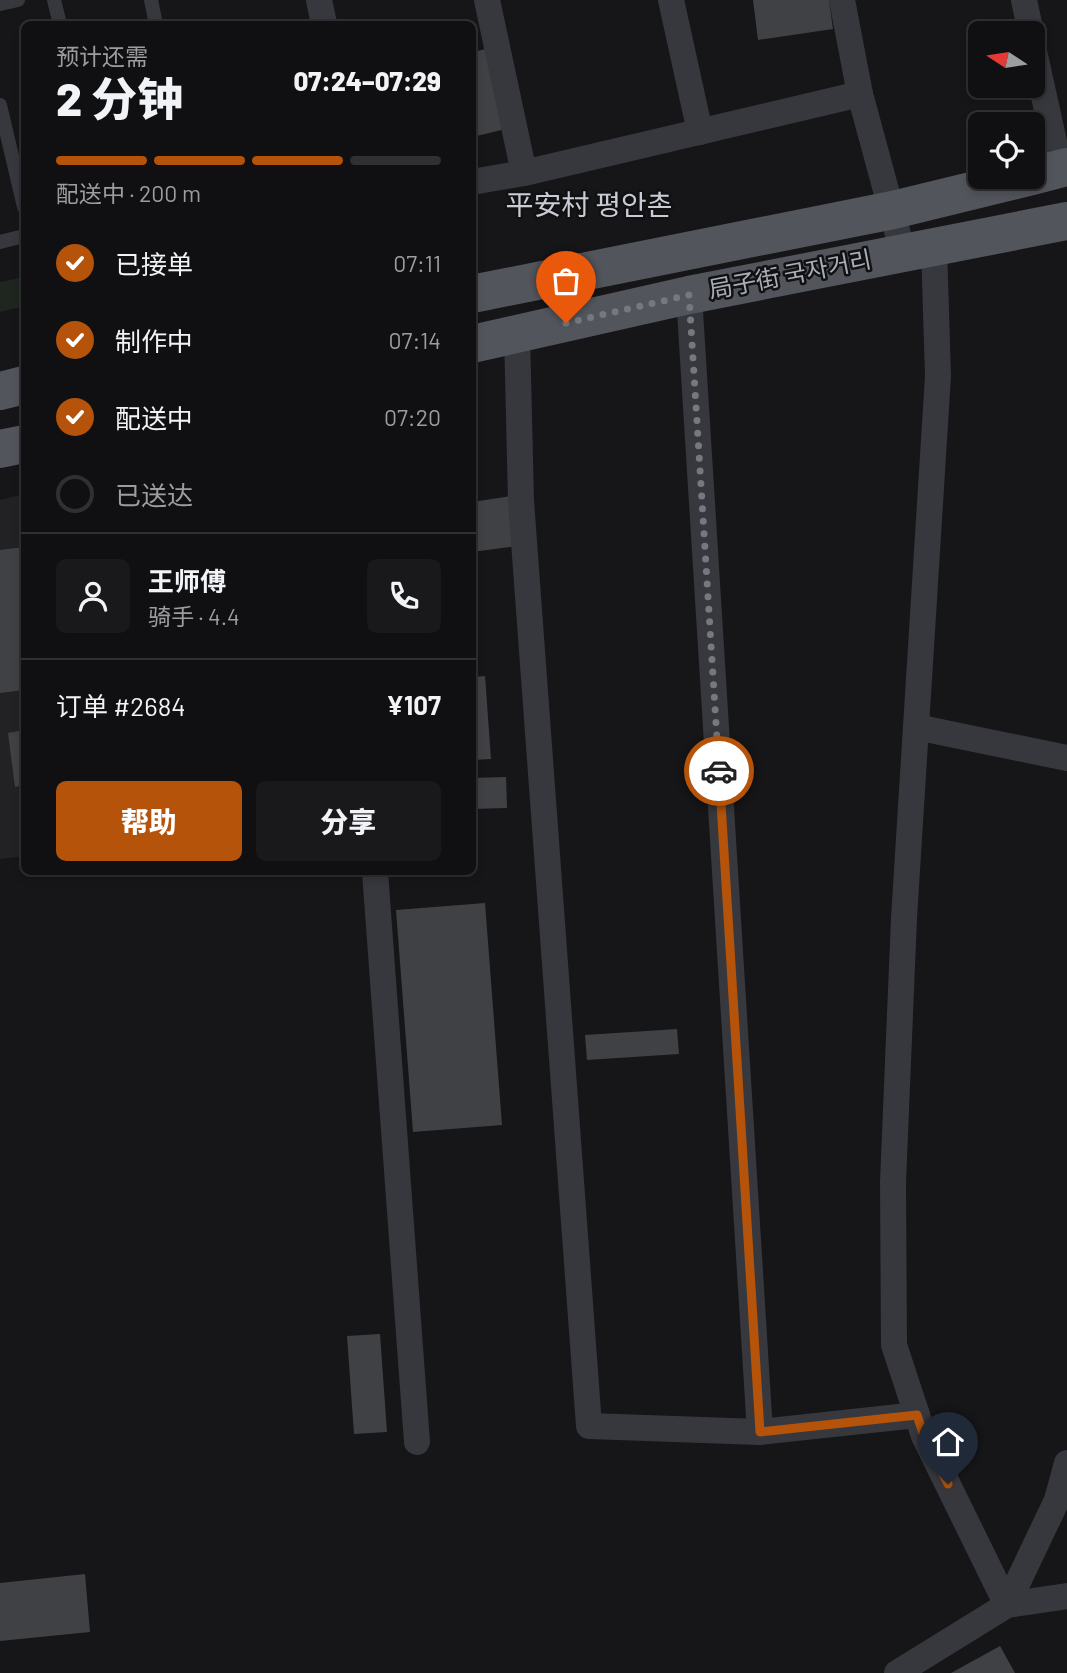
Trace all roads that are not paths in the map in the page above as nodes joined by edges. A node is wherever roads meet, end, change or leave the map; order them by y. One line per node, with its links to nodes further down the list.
1 (18, 0): 9 (lane)
2 (54, 0): 10 (lane)
3 (151, 0): 11 (lane)
4 (319, 0): 12 (street)
5 (487, 0): 19 (street)
6 (671, 0): 17 (street)
7 (842, 0): 14 (street)
8 (1024, 0): 13 (street)
9 (0, 4)
10 (59, 21)
11 (155, 21)
12 (323, 21)
13 (1028, 21)
14 (860, 94): 17 (street); 22 (street)
15 (1038, 98): 18 (street)
16 (0, 105): 21 (lane)
17 (700, 132): 19 (street)
18 (1047, 172): 22 (main road, 局子街 국자거리)
19 (524, 173): 20 (street)
20 (476, 181)
21 (21, 194)
22 (892, 211): 26 (street); 27 (main road, 局子街 국자거리)
23 (1067, 221): 26 (main road, 局子街 국자거리)
24 (21, 237): 25 (lane)
25 (0, 242)
26 (919, 250): 28 (main road, 局子街 국자거리); 35 (street)
27 (476, 293)
28 (689, 295): 29 (main road, 局子街 국자거리); 39 (street)
29 (517, 333): 30 (main road, 局子街 국자거리); 39 (street)
30 (476, 343)
31 (21, 386): 32 (main road)
32 (0, 391)
33 (21, 445): 34 (main road)
34 (0, 449)
35 (916, 727): 36 (street); 38 (street)
36 (1067, 758)
37 (375, 875): 40 (street)
38 (917, 1415): 39 (street); 43 (street)
39 (760, 1432)
40 (417, 1442)
41 (1067, 1463): 43 (street)
42 (1067, 1596): 43 (street)
43 (1007, 1605): 44 (street)
44 (897, 1673)

